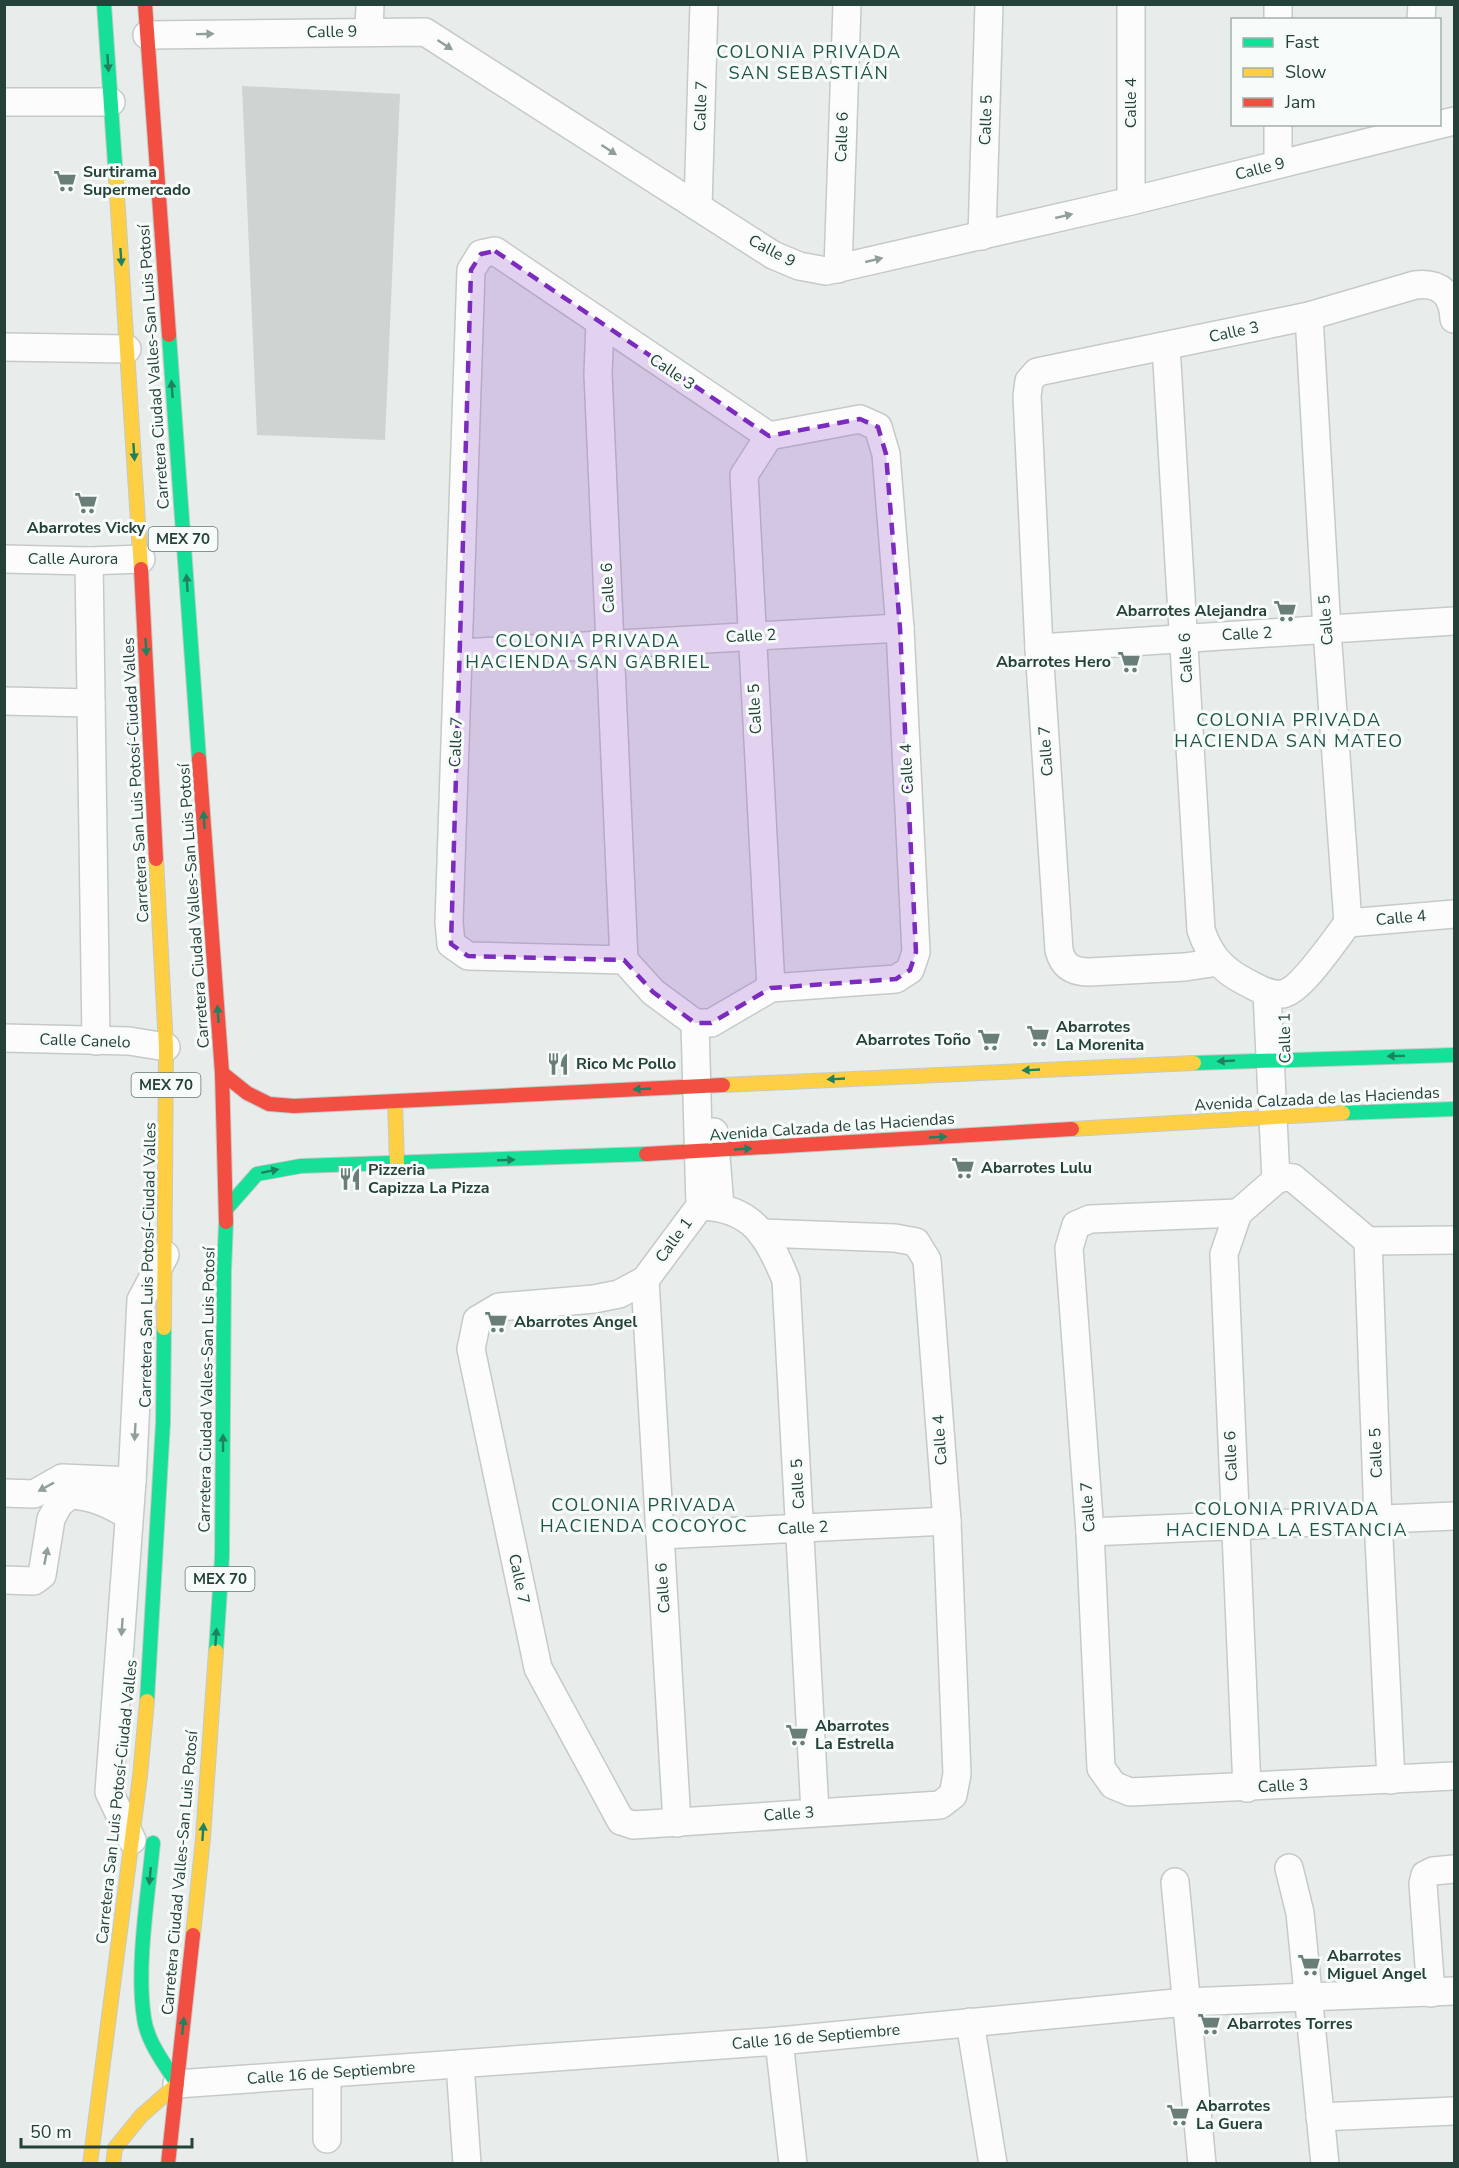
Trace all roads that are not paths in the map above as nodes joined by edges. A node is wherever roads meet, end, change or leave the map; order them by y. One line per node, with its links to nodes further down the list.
1 (105, 4): 11 (main road, Carretera San Luis Potosí-Ciudad Valles / MEX 70, one-way to 11)
2 (145, 4): 9 (main road, Carretera Ciudad Valles-San Luis Potosí / MEX 70)
3 (370, 4): 8 (street)
4 (704, 4): 16 (street, Calle 7)
5 (847, 4): 19 (street, Calle 6)
6 (989, 4): 17 (street, Calle 5)
7 (1131, 4): 15 (street, Calle 4)
8 (369, 32): 9 (street, Calle 9, one-way to 8); 16 (street, Calle 9, one-way to 16)
9 (147, 35): 53 (main road, Carretera Ciudad Valles-San Luis Potosí / MEX 70, one-way to 9)
10 (4, 102): 11 (street)
11 (111, 102): 25 (main road, Carretera San Luis Potosí-Ciudad Valles / MEX 70, one-way to 25)
12 (1278, 126): 14 (street)
13 (1418, 127): 14 (street, Calle 9)
14 (1278, 164): 15 (street, Calle 9)
15 (1131, 201): 17 (street, Calle 9, one-way to 15)
16 (698, 207): 19 (street, Calle 9)
17 (982, 236): 19 (street, Calle 9, one-way to 17)
18 (481, 254): 22 (street, Calle 3); 38 (street, Calle 7)
19 (838, 269)
20 (1309, 316): 21 (street, Calle 3); 23 (street, Calle 3); 33 (street, Calle 5)
21 (1455, 319)
22 (600, 324): 27 (street, Calle 3); 36 (street, Calle 6)
23 (1166, 346): 26 (street, Calle 3); 35 (street, Calle 6)
24 (4, 347): 25 (street)
25 (127, 349): 29 (main road, Carretera San Luis Potosí-Ciudad Valles / MEX 70, one-way to 29)
26 (1029, 381): 37 (street, Calle 7)
27 (769, 436): 32 (street, Calle 4); 34 (street, Calle 5)
28 (4, 559): 30 (street, Calle Aurora)
29 (141, 559): 30 (street, Calle Aurora); 50 (main road, Carretera San Luis Potosí-Ciudad Valles / MEX 70, one-way to 50)
30 (89, 561): 40 (street)
31 (1455, 621): 33 (street, Calle 2)
32 (900, 628): 34 (street, Calle 2); 45 (street, Calle 4)
33 (1327, 630): 35 (street, Calle 2); 42 (street, Calle 5)
34 (751, 636): 36 (street, Calle 2); 45 (street, Calle 5)
35 (1185, 638): 37 (street, Calle 2); 44 (street, Calle 6)
36 (611, 644): 38 (street, Calle 2); 43 (street, Calle 6)
37 (1039, 648): 44 (street, Calle 7)
38 (460, 653): 43 (street, Calle 7)
39 (4, 700): 40 (street)
40 (91, 703): 49 (street)
41 (1455, 914): 42 (street, Calle 4)
42 (1348, 923): 46 (street, Calle 1)
43 (624, 960): 47 (street)
44 (1218, 962): 46 (street, Calle 6)
45 (771, 988): 47 (street)
46 (1276, 993): 52 (street, Calle 1)
47 (703, 1023): 54 (street, Calle 1)
48 (4, 1038): 49 (street, Calle Canelo)
49 (96, 1041): 50 (street, Calle Canelo)
50 (166, 1047): 67 (main road, Carretera San Luis Potosí-Ciudad Valles / MEX 70)
51 (1455, 1054): 52 (main road, one-way to 52)
52 (1277, 1059): 54 (main road, one-way to 54); 57 (street, Calle 1)
53 (222, 1073): 55 (main road); 62 (main road, Carretera Ciudad Valles-San Luis Potosí / MEX 70)
54 (704, 1085): 55 (main road, one-way to 55); 58 (street, Calle 1)
55 (395, 1102): 59 (main road)
56 (1455, 1109): 57 (main road, Avenida Calzada de las Haciendas)
57 (1280, 1116): 58 (main road, Avenida Calzada de las Haciendas, one-way to 57); 60 (street, Calle 1)
58 (706, 1151): 59 (main road, Avenida Calzada de las Haciendas, one-way to 58); 61 (street, Calle 1)
59 (397, 1164): 62 (main road, Avenida Calzada de las Haciendas, one-way to 59)
60 (1285, 1179): 63 (street); 66 (street)
61 (710, 1206): 64 (street, Calle 5); 68 (street, Calle 1)
62 (227, 1208): 102 (main road, Carretera Ciudad Valles-San Luis Potosí / MEX 70, one-way to 62)
63 (1238, 1213): 76 (street, Calle 6); 78 (street, Calle 7)
64 (761, 1233): 75 (street, Calle 4); 77 (street, Calle 5)
65 (1455, 1240): 66 (street)
66 (1368, 1241): 74 (street, Calle 5)
67 (165, 1254): 70 (street, one-way to 70); 81 (main road, Carretera San Luis Potosí-Ciudad Valles / MEX 70)
68 (645, 1280): 69 (street, Calle 1); 79 (street, Calle 6)
69 (477, 1320): 89 (street, Calle 7)
70 (132, 1481): 71 (street, one-way to 71); 72 (street)
71 (4, 1493)
72 (129, 1516): 80 (street, one-way to 72); 91 (street, one-way to 91)
73 (1455, 1516): 74 (street)
74 (1378, 1519): 76 (street); 84 (street, Calle 5)
75 (947, 1521): 77 (street, Calle 2); 87 (street, Calle 4)
76 (1234, 1525): 78 (street); 86 (street, Calle 6)
77 (801, 1528): 79 (street, Calle 2); 88 (street, Calle 5)
78 (1090, 1532): 85 (street, Calle 7)
79 (660, 1535): 90 (street, Calle 6)
80 (4, 1580)
81 (148, 1695): 82 (main road); 91 (main road, Carretera San Luis Potosí-Ciudad Valles / MEX 70)
82 (159, 1722)
83 (1455, 1776): 84 (street, Calle 3)
84 (1391, 1780): 86 (street, Calle 3)
85 (1113, 1785): 86 (street, Calle 3)
86 (1247, 1788)
87 (953, 1795): 88 (street, Calle 3)
88 (815, 1812): 90 (street, Calle 3)
89 (621, 1821): 90 (street, Calle 3)
90 (677, 1823)
91 (143, 1833): 102 (main road, one-way to 102); 106 (main road, Carretera San Luis Potosí-Ciudad Valles / MEX 70)
92 (1289, 1868): 96 (street)
93 (1455, 1869): 95 (street)
94 (1175, 1882): 97 (street)
95 (1443, 1992): 96 (street, Calle 16 de Septiembre)
96 (1309, 1996): 97 (street, Calle 16 de Septiembre); 104 (street)
97 (1186, 2002): 98 (street, Calle 16 de Septiembre); 112 (street)
98 (970, 2022): 99 (street, Calle 16 de Septiembre); 111 (street)
99 (780, 2041): 100 (street, Calle 16 de Septiembre); 110 (street)
100 (460, 2064): 101 (street, Calle 16 de Septiembre); 109 (street)
101 (327, 2075): 102 (street, Calle 16 de Septiembre); 105 (street)
102 (177, 2084): 107 (main road); 108 (main road, Carretera Ciudad Valles-San Luis Potosí / MEX 70)
103 (1455, 2111): 104 (street)
104 (1320, 2116): 113 (street)
105 (327, 2139)
106 (90, 2163)
107 (113, 2163)
108 (168, 2163)
109 (467, 2163)
110 (793, 2163)
111 (993, 2163)
112 (1202, 2163)
113 (1325, 2163)

